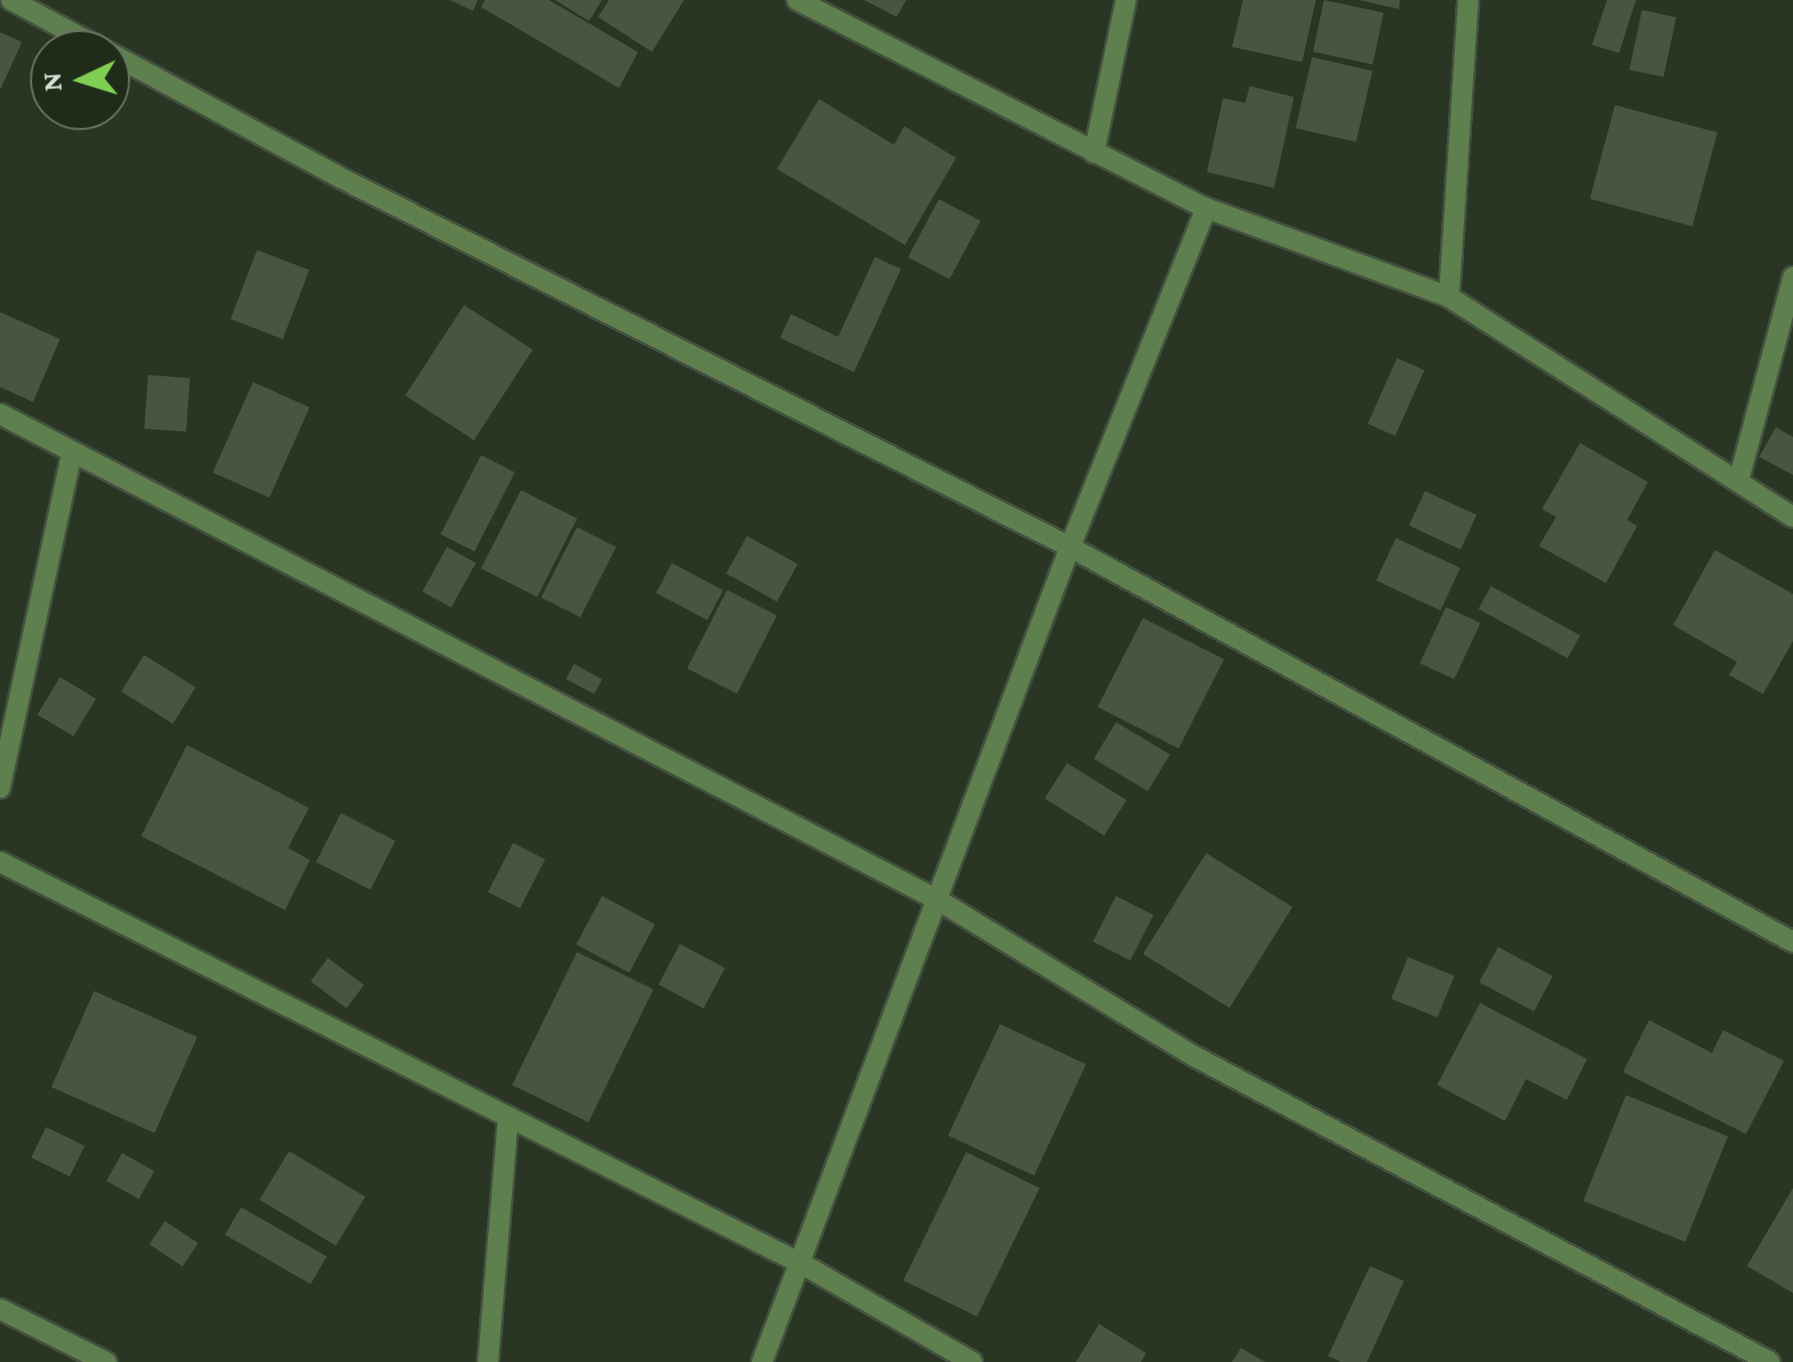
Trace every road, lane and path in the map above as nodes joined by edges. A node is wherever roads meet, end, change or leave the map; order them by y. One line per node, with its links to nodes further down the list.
1 (11, 0): 5 (street)
2 (797, 0): 7 (street)
3 (1126, 0): 7 (street)
4 (1468, 0): 10 (street)
5 (66, 30)
6 (130, 64): 15 (street)
7 (1094, 153): 8 (street)
8 (1206, 208): 10 (street); 15 (street)
9 (1793, 277): 13 (street)
10 (1449, 296): 13 (street)
11 (0, 414): 12 (street)
12 (72, 452): 16 (street); 18 (street)
13 (1739, 479): 14 (street)
14 (1793, 517)
15 (1070, 547): 18 (street); 19 (street)
16 (0, 788)
17 (0, 862): 20 (street)
18 (938, 900): 21 (street); 27 (street)
19 (1793, 942)
20 (508, 1117): 21 (street); 24 (street)
21 (804, 1266): 25 (street); 26 (street)
22 (0, 1309): 23 (street)
23 (106, 1362)
24 (488, 1362)
25 (762, 1362)
26 (972, 1362)
27 (1770, 1362)

